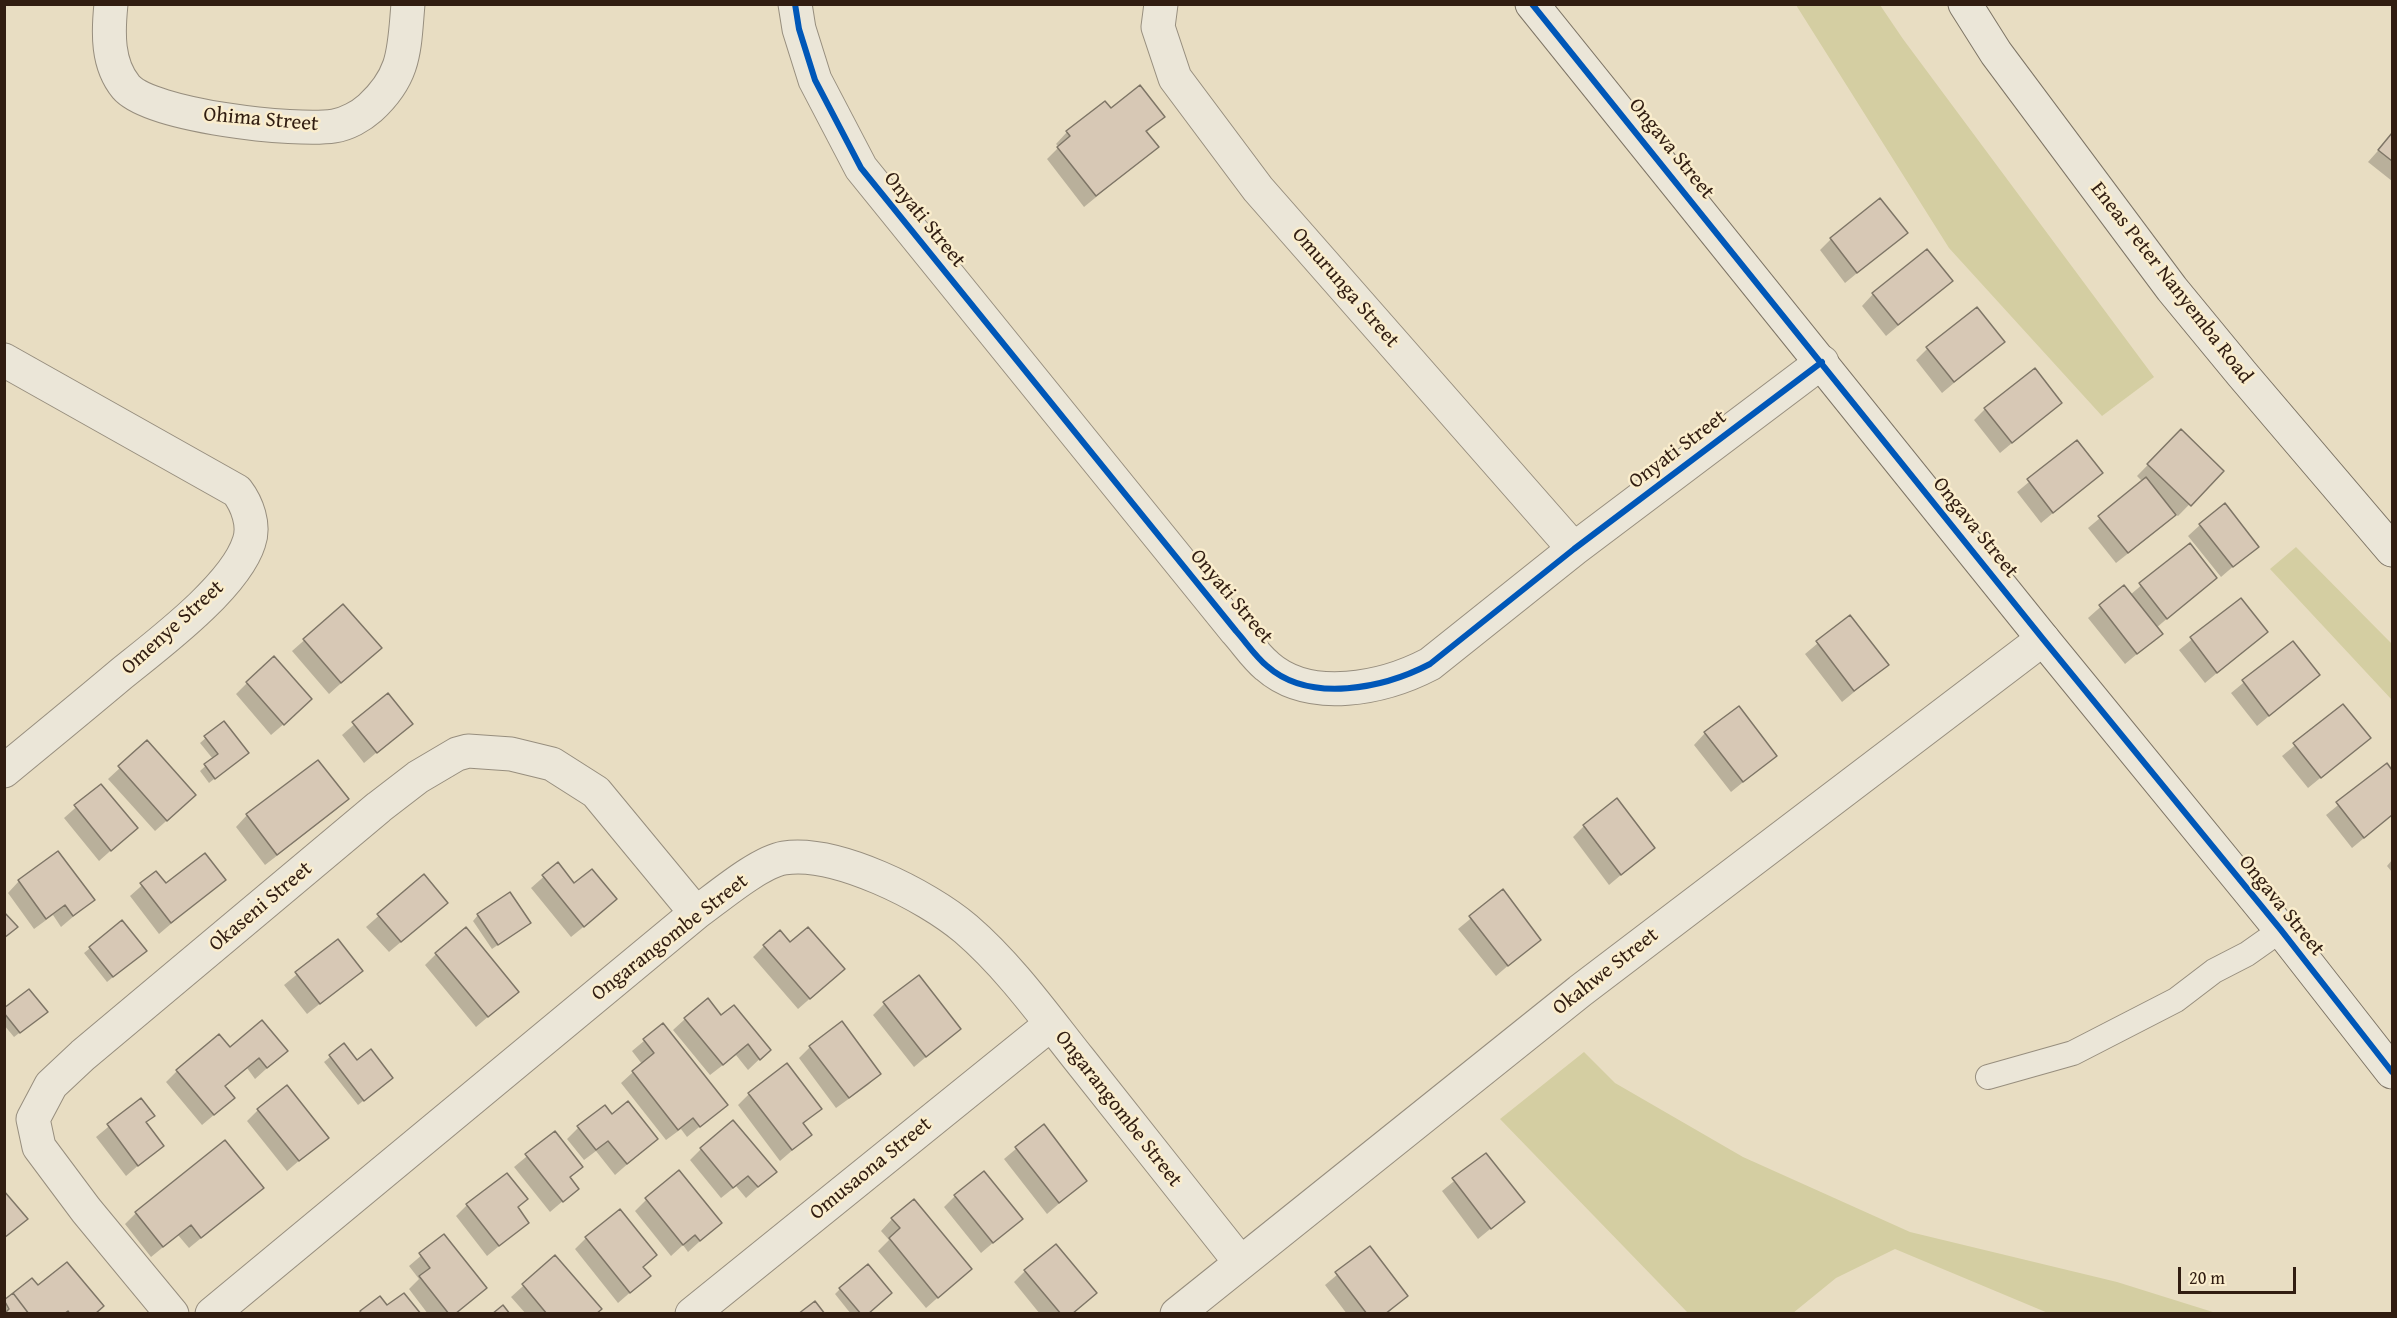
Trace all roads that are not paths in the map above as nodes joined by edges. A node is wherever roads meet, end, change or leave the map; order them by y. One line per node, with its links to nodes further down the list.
1 (111, 4): 2 (street, Ohima Street)
2 (408, 4)
3 (795, 4): 9 (street, Onyati Street)
4 (1161, 4): 9 (street, Omurunga Street)
5 (1532, 4): 7 (street, Ongava Street)
6 (1965, 4): 10 (street, Eneas Peter Nanyemba Road)
7 (1822, 362): 9 (street, Onyati Street); 11 (street, Ongava Street)
8 (7, 365): 12 (street, Omenye Street)
9 (1574, 549)
10 (2392, 550)
11 (2043, 639): 14 (street, Ongava Street); 18 (street, Okahwe Street)
12 (4, 771)
13 (696, 914): 15 (street, Ongarangombe Street); 19 (street, Okaseni Street); 20 (street, Ongarangombe Street)
14 (2281, 930): 16 (street, Ongava Street); 17 (lane)
15 (1051, 1024): 18 (street, Ongarangombe Street); 21 (street, Omusaona Street)
16 (2392, 1072)
17 (1988, 1077)
18 (1240, 1262): 22 (street, Okahwe Street)
19 (172, 1314)
20 (212, 1314)
21 (692, 1314)
22 (1177, 1314)

